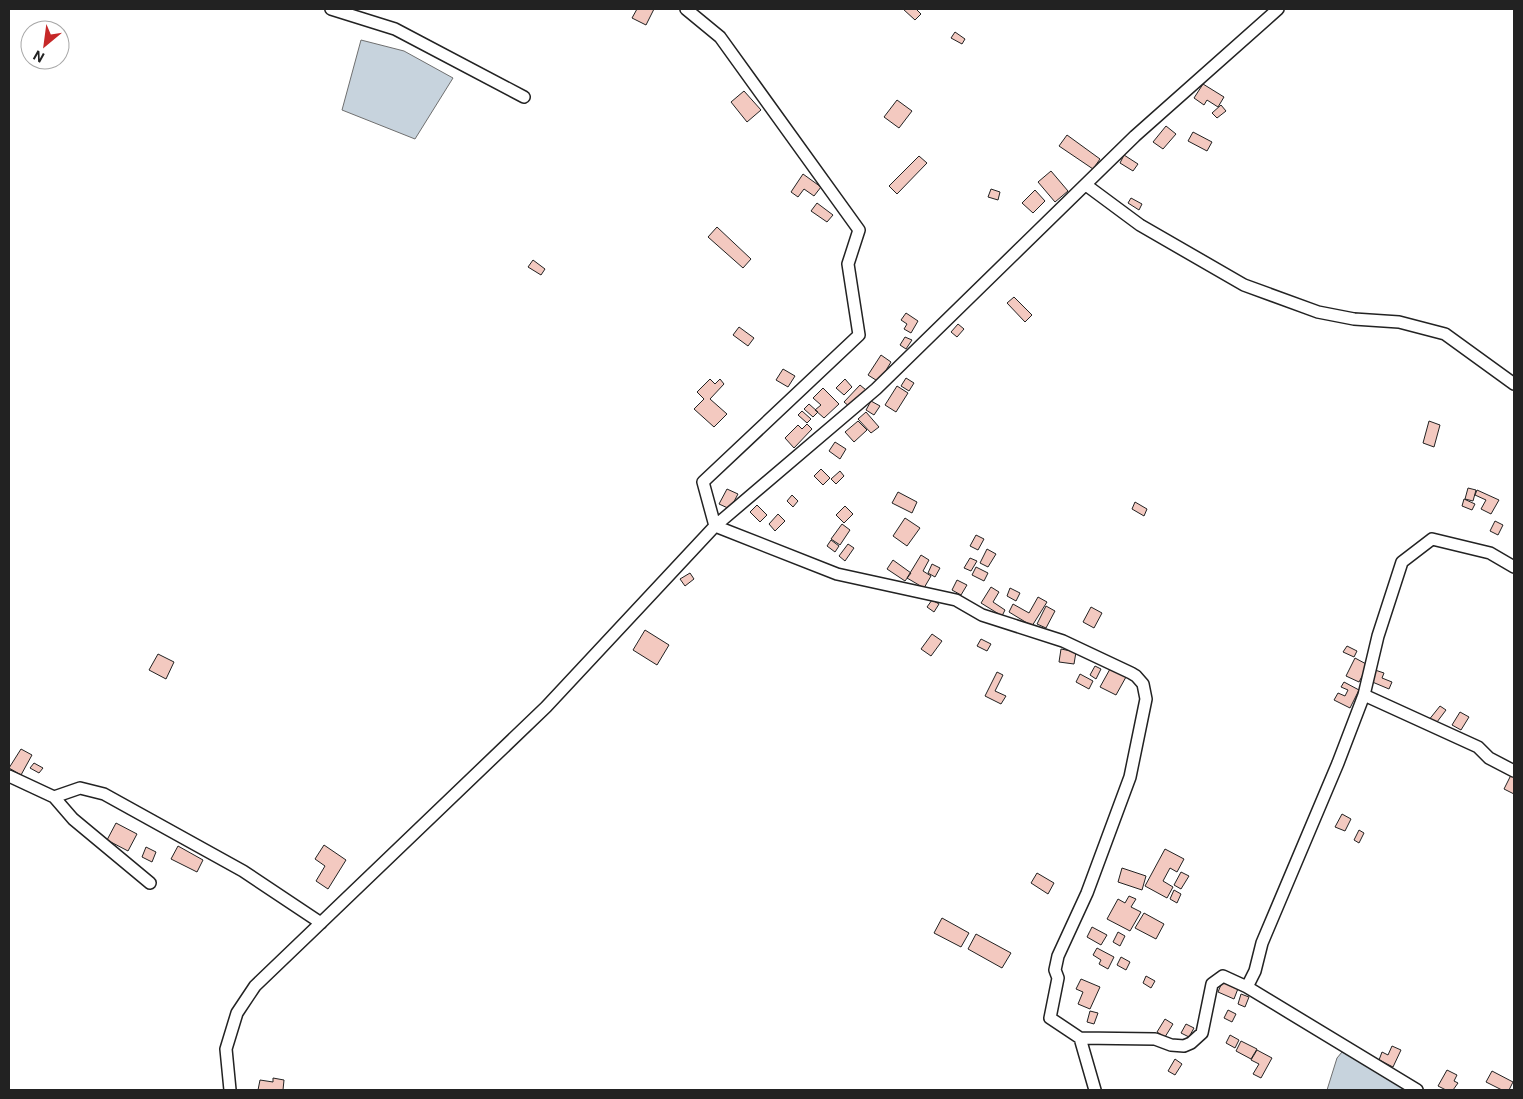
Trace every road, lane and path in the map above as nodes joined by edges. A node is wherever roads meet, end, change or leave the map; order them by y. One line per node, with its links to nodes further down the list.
1 (331, 9): 4 (street)
2 (686, 9): 7 (street)
3 (1278, 9): 5 (street)
4 (524, 97)
5 (1086, 185): 6 (street); 7 (street)
6 (1514, 384)
7 (715, 526): 14 (street); 16 (street)
8 (1514, 568): 9 (street)
9 (1364, 694): 10 (street); 15 (street)
10 (1514, 771)
11 (9, 776): 12 (street)
12 (54, 797): 13 (street); 14 (street)
13 (150, 883)
14 (321, 923): 17 (street)
15 (1247, 987): 16 (street); 19 (street)
16 (1080, 1038): 18 (street)
17 (230, 1090)
18 (1095, 1090)
19 (1417, 1090)

